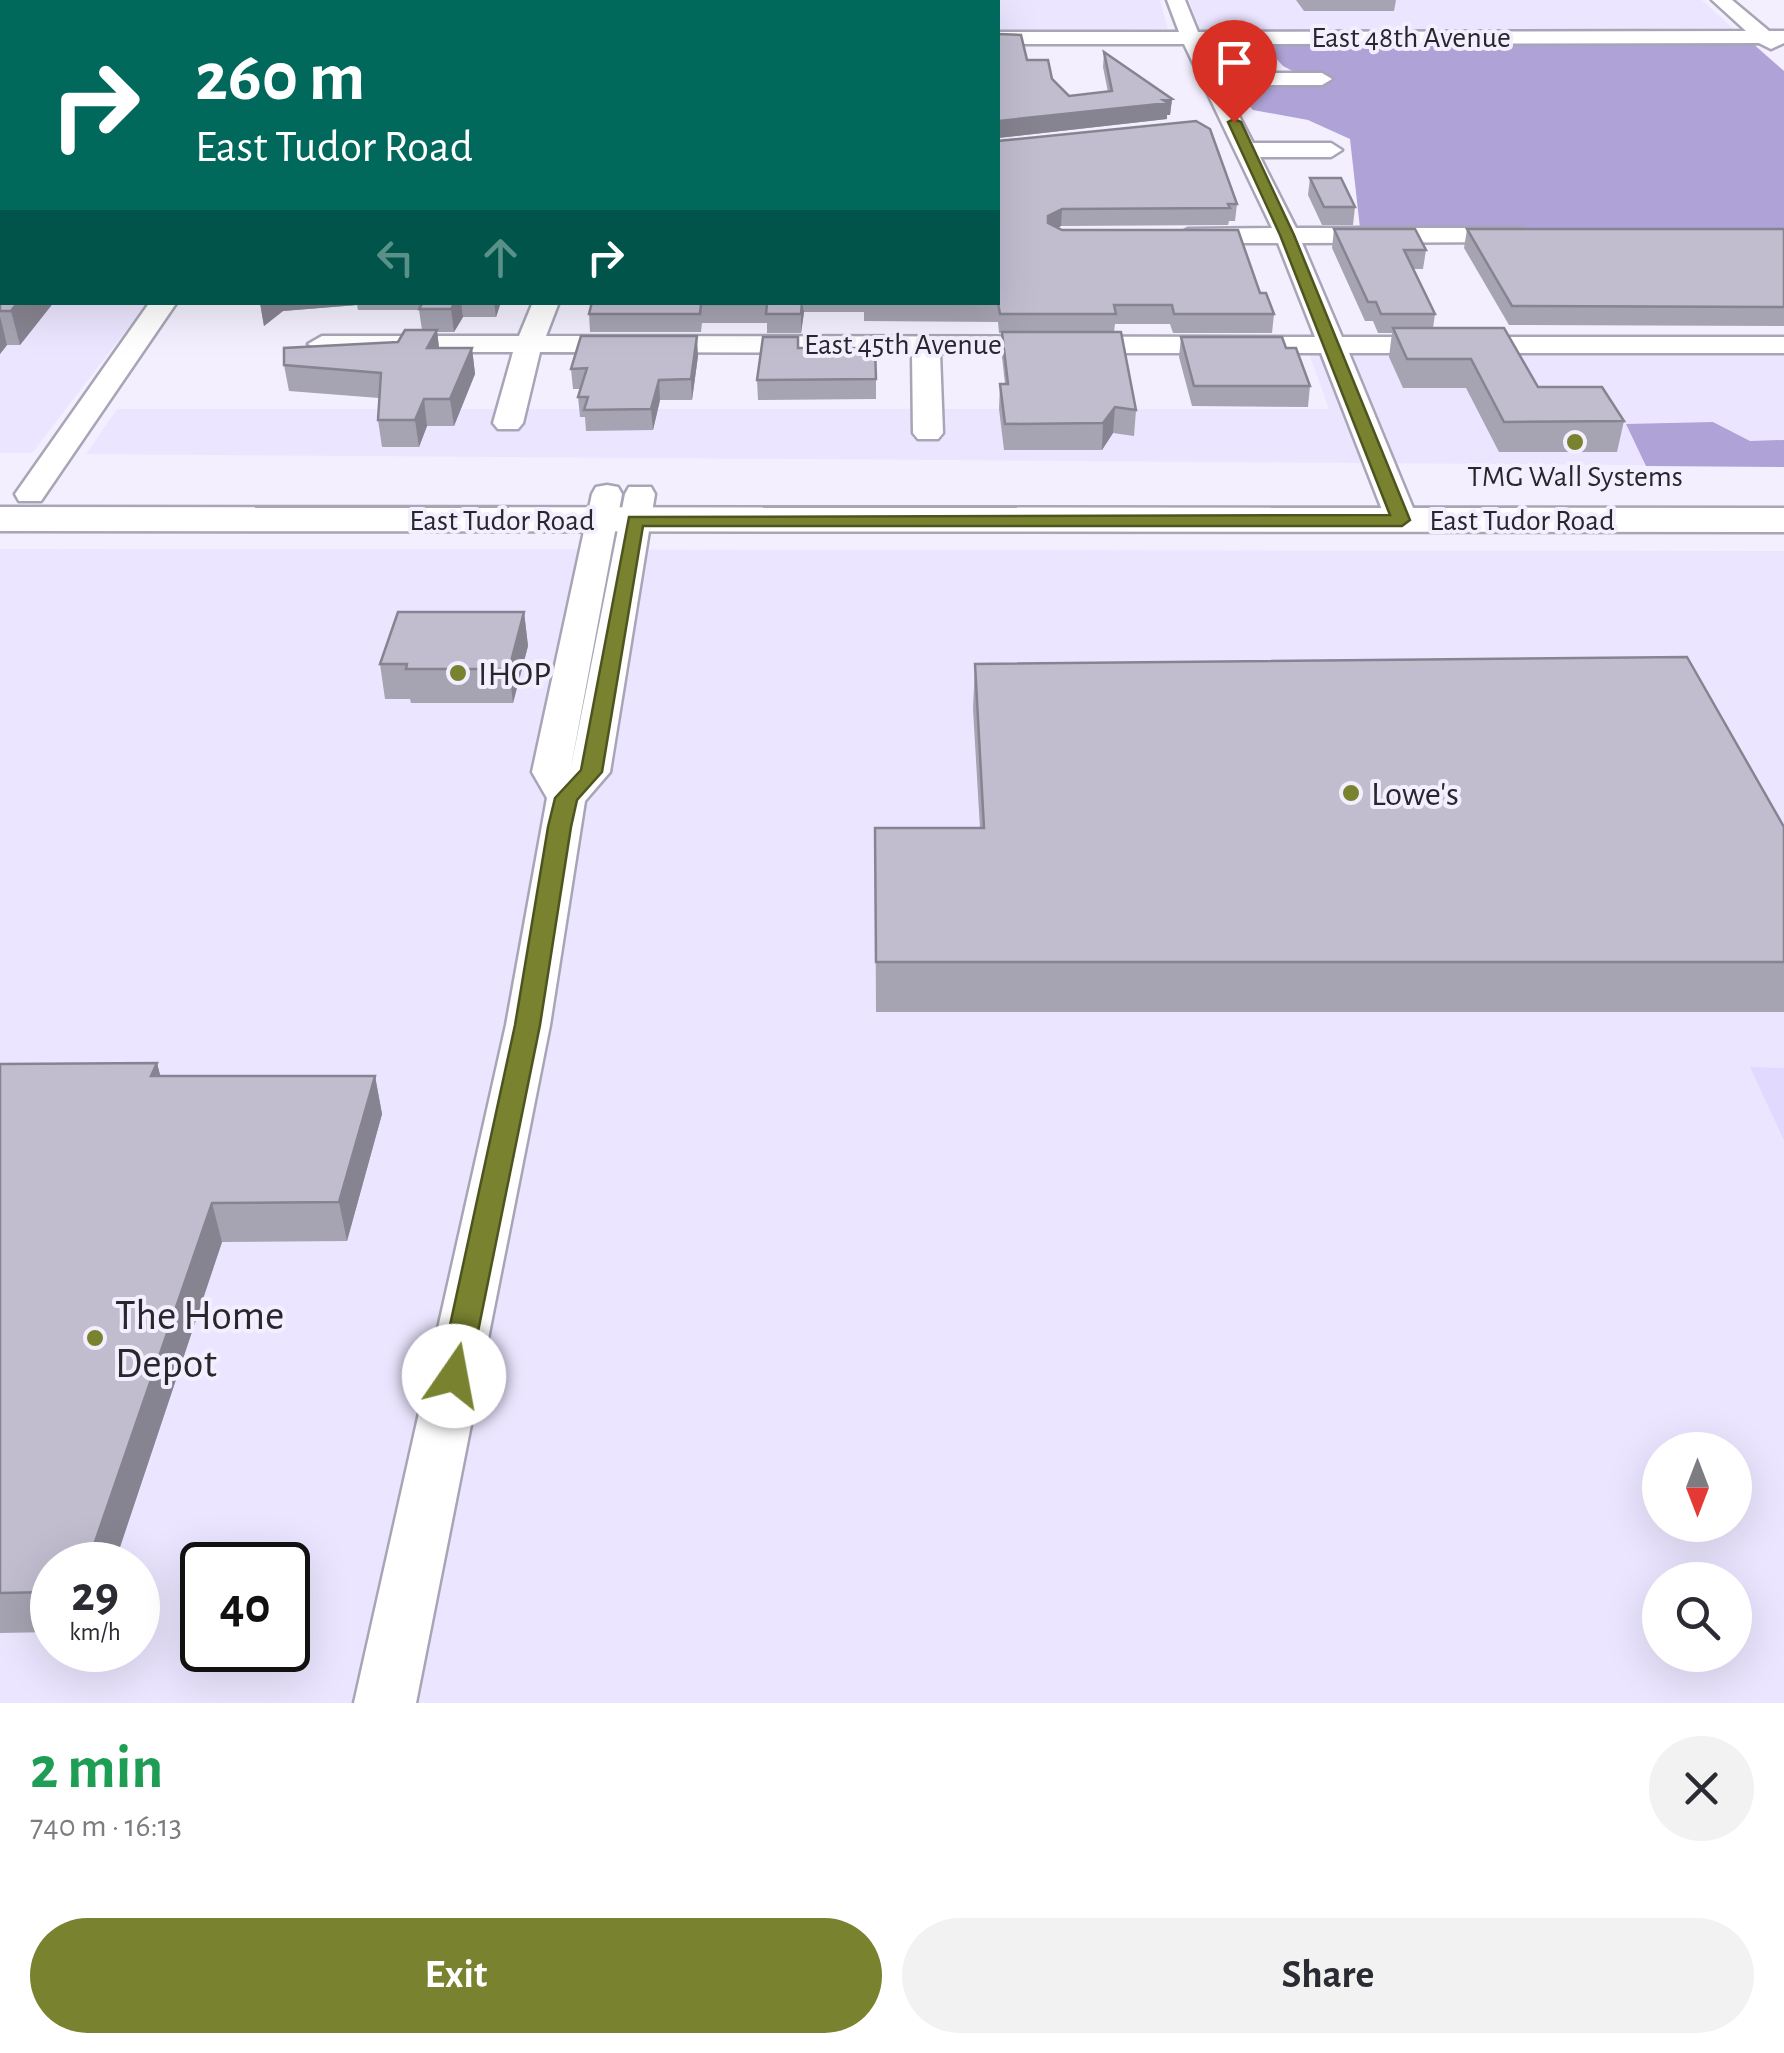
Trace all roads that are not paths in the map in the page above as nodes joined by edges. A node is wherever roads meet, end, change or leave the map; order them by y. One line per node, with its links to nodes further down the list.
1 (1176, 0): 3 (street)
2 (1721, 0): 5 (street)
3 (1190, 37): 4 (street, East 48th Avenue); 5 (street, East 48th Avenue); 7 (street)
4 (1000, 38)
5 (1774, 38): 6 (street)
6 (1784, 54)
7 (1212, 79): 8 (street); 9 (street)
8 (1322, 79)
9 (1249, 150): 10 (street); 11 (street)
10 (1331, 150)
11 (1287, 235): 12 (street); 13 (street); 20 (street)
12 (1156, 236)
13 (1552, 236)
14 (162, 305): 23 (street)
15 (545, 305): 17 (street)
16 (322, 344): 17 (street, East 45th Avenue)
17 (530, 344): 18 (street, East 45th Avenue); 21 (street)
18 (926, 344): 20 (street, East 45th Avenue); 22 (street)
19 (1784, 345): 20 (street, East 45th Avenue)
20 (1330, 346): 27 (street)
21 (508, 423)
22 (928, 433)
23 (15, 494): 26 (main road, East Tudor Road)
24 (1784, 494): 27 (main road, East Tudor Road)
25 (1784, 504): 29 (main road)
26 (621, 507): 27 (main road, East Tudor Road); 28 (main road, East Tudor Road); 31 (street)
27 (1396, 507): 29 (main road, East Tudor Road)
28 (0, 519)
29 (1681, 520): 30 (main road, East Tudor Road)
30 (1784, 520)
31 (385, 1703)

